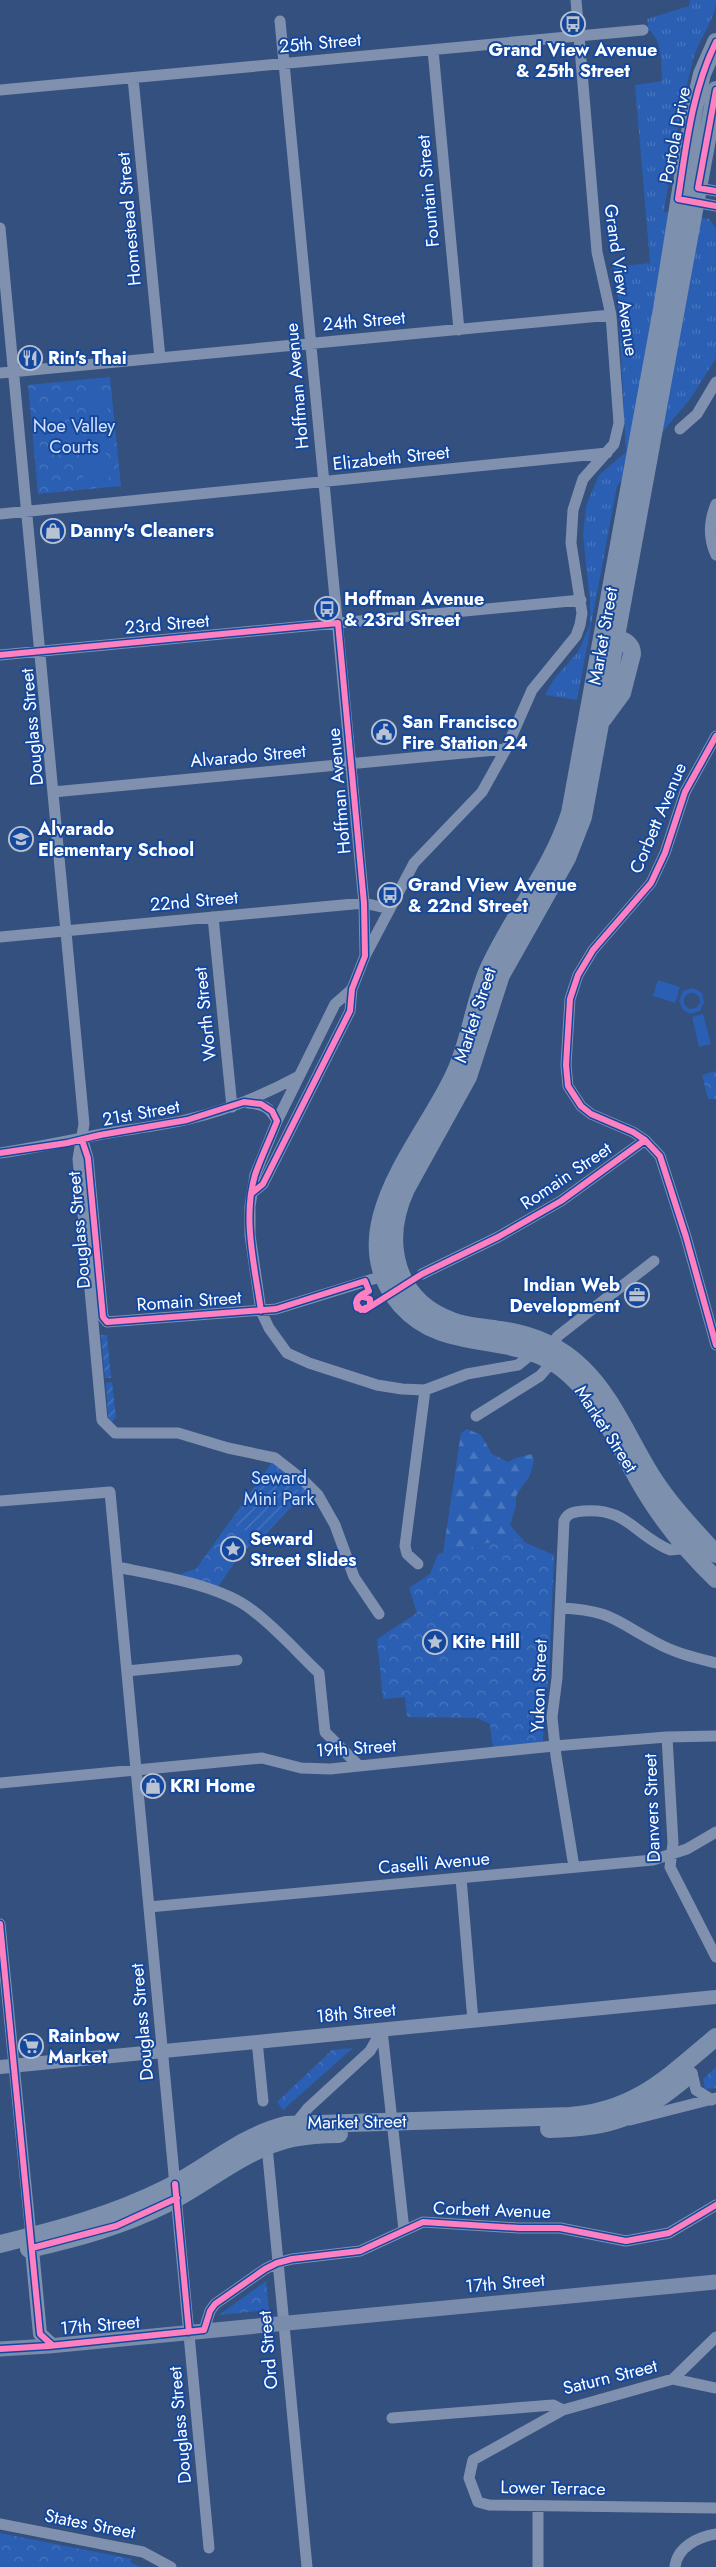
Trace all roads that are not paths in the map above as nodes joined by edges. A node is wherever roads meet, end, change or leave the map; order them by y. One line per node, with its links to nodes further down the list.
1 (576, 0): 4 (street, Grand View Avenue)
2 (280, 21): 7 (street, Hoffman Avenue)
3 (643, 30): 4 (street, 25th Street)
4 (579, 36): 6 (street, 25th Street); 15 (street, Grand View Avenue)
5 (716, 42): 12 (main road, Portola Drive)
6 (433, 50): 7 (street, 25th Street); 16 (street, Fountain Street)
7 (284, 64): 8 (street, 25th Street); 17 (street, Hoffman Avenue)
8 (133, 78): 9 (street, 25th Street); 18 (street, Homestead Street)
9 (0, 90)
10 (716, 90): 12 (main road, Portola Drive)
11 (716, 191): 12 (street, Portola Drive)
12 (687, 201): 13 (street, Portola Drive); 31 (main road, Market Street); 31 (main road, Market Street)
13 (716, 206)
14 (0, 229): 19 (street, Douglass Street)
15 (611, 315): 16 (street, 24th Street); 23 (street, Grand View Avenue)
16 (459, 330): 17 (street, 24th Street)
17 (311, 344): 18 (street, 24th Street); 24 (street, Hoffman Avenue)
18 (160, 358): 19 (street, 24th Street)
19 (14, 372): 20 (street, 24th Street); 26 (street, Douglass Street)
20 (0, 373)
21 (716, 382): 22 (street)
22 (680, 429)
23 (607, 453): 24 (street, Elizabeth Street); 29 (street, Grand View Avenue)
24 (324, 482): 26 (street, Elizabeth Street); 30 (street, Hoffman Avenue)
25 (716, 504): 28 (street)
26 (26, 511): 27 (street, Elizabeth Street); 32 (street, Douglass Street)
27 (0, 514)
28 (716, 555)
29 (581, 600): 30 (street, 23rd Street); 35 (street, Grand View Avenue)
30 (338, 623): 32 (street, 23rd Street); 36 (street, Hoffman Avenue)
31 (609, 643): 55 (main road, Market Street); 62 (main road, Market Street)
32 (40, 651): 33 (street, 23rd Street); 37 (street, Douglass Street)
33 (0, 655)
34 (716, 736): 50 (street, Corbett Avenue)
35 (506, 749): 36 (street, Alvarado Street); 39 (street, Grand View Avenue)
36 (351, 764): 37 (street, Alvarado Street); 38 (street, Hoffman Avenue)
37 (53, 792): 41 (street, Douglass Street)
38 (364, 903): 39 (street, 22nd Street); 40 (street, 22nd Street); 43 (street, Hoffman Avenue)
39 (390, 909): 43 (street, Grand View Avenue)
40 (213, 917): 41 (street, 22nd Street); 47 (street, Worth Street)
41 (66, 931): 42 (street, 22nd Street); 49 (street, Douglass Street)
42 (0, 937)
43 (366, 956): 44 (street, Grand View Avenue)
44 (352, 989): 45 (street, Grand View Avenue); 52 (street, Grand View Avenue)
45 (299, 1076): 46 (street, 21st Street); 48 (street, Grand View Avenue)
46 (244, 1102): 47 (street, 21st Street); 48 (street)
47 (232, 1107): 49 (street, 21st Street)
48 (277, 1122): 52 (street, Grand View Avenue)
49 (82, 1140): 51 (street, 21st Street); 59 (street, Douglass Street); 72 (street, Douglass Street)
50 (645, 1140): 54 (street, Romain Street); 56 (street, Corbett Avenue)
51 (0, 1153)
52 (252, 1193): 58 (street, Grand View Avenue)
53 (654, 1261): 62 (street)
54 (422, 1274)
55 (383, 1276): 58 (street, Romain Street); 61 (main road, Market Street)
56 (703, 1299): 57 (street); 60 (street, Corbett Avenue)
57 (716, 1299)
58 (261, 1311): 59 (street, Romain Street); 63 (street, Grand View Avenue)
59 (103, 1317)
60 (716, 1345)
61 (534, 1352): 62 (main road, Market Street); 63 (street, Grand View Avenue)
62 (552, 1353): 64 (street); 66 (main road, Market Street)
63 (425, 1390): 68 (street)
64 (476, 1416)
65 (0, 1501): 69 (street, Douglass Street)
66 (691, 1539): 67 (main road, Market Street); 70 (main road, Market Street); 71 (street, Yukon Street)
67 (716, 1554)
68 (418, 1564)
69 (117, 1567): 75 (street, Douglass Street); 79 (street)
70 (716, 1579)
71 (560, 1608): 74 (street); 78 (street, Yukon Street)
72 (379, 1614)
73 (237, 1660): 75 (street)
74 (716, 1663)
75 (127, 1671): 80 (street, Douglass Street)
76 (716, 1736): 77 (street, 19th Street)
77 (667, 1737): 78 (street, 19th Street); 83 (street, Danvers Street)
78 (554, 1746): 79 (street, 19th Street); 84 (street, Yukon Street)
79 (359, 1766): 80 (street, 19th Street)
80 (136, 1770): 81 (street, 19th Street); 86 (street, Douglass Street)
81 (0, 1783)
82 (716, 1832): 83 (street, Caselli Avenue)
83 (671, 1856): 84 (street, Caselli Avenue); 88 (street, Danvers Street)
84 (574, 1867): 85 (street, Caselli Avenue)
85 (461, 1878): 86 (street, Caselli Avenue); 90 (street)
86 (149, 1907): 94 (street, Douglass Street)
87 (0, 1924): 96 (street)
88 (716, 1957)
89 (716, 1997): 90 (street, 18th Street)
90 (473, 2021): 91 (street, 18th Street)
91 (382, 2030): 93 (street, 18th Street); 102 (street); 103 (street)
92 (716, 2037): 103 (main road, Market Street)
93 (257, 2042): 94 (street, 18th Street); 100 (street)
94 (163, 2050): 96 (street, 18th Street); 105 (street, Douglass Street)
95 (716, 2053): 98 (main road, Market Street)
96 (15, 2065): 97 (street, 18th Street); 108 (street)
97 (0, 2067)
98 (692, 2073): 99 (street); 101 (main road, Market Street)
99 (714, 2099): 101 (street)
100 (263, 2101)
101 (614, 2122): 103 (main road, Market Street)
102 (296, 2123): 103 (main road, Market Street); 105 (main road, Market Street)
103 (393, 2126): 104 (main road, Market Street); 107 (street)
104 (267, 2146): 105 (main road, Market Street); 111 (street, Ord Street)
105 (176, 2191): 108 (main road, Market Street); 114 (street, Douglass Street)
106 (716, 2204): 107 (street, Corbett Avenue)
107 (404, 2230): 111 (street, Corbett Avenue)
108 (31, 2242): 109 (main road, Market Street); 110 (main road, Market Street); 116 (street)
109 (0, 2244)
110 (0, 2256)
111 (277, 2263): 113 (street, Ord Street); 114 (street, Corbett Avenue)
112 (716, 2282): 113 (main road, 17th Street)
113 (283, 2323): 114 (main road, 17th Street); 128 (street, Ord Street)
114 (197, 2331): 116 (main road, 17th Street); 126 (street, Douglass Street)
115 (716, 2337): 118 (street)
116 (41, 2341): 117 (main road, 17th Street)
117 (0, 2349)
118 (673, 2379): 119 (street, Saturn Street); 120 (street, Saturn Street)
119 (716, 2388)
120 (563, 2410): 121 (street, Saturn Street); 122 (street, Lower Terrace)
121 (392, 2418)
122 (538, 2506): 123 (street, Lower Terrace); 129 (street)
123 (716, 2508)
124 (0, 2524): 127 (street, States Street)
125 (716, 2534): 130 (street)
126 (209, 2548)
127 (171, 2567)
128 (307, 2567)
129 (538, 2567)
130 (675, 2567)

